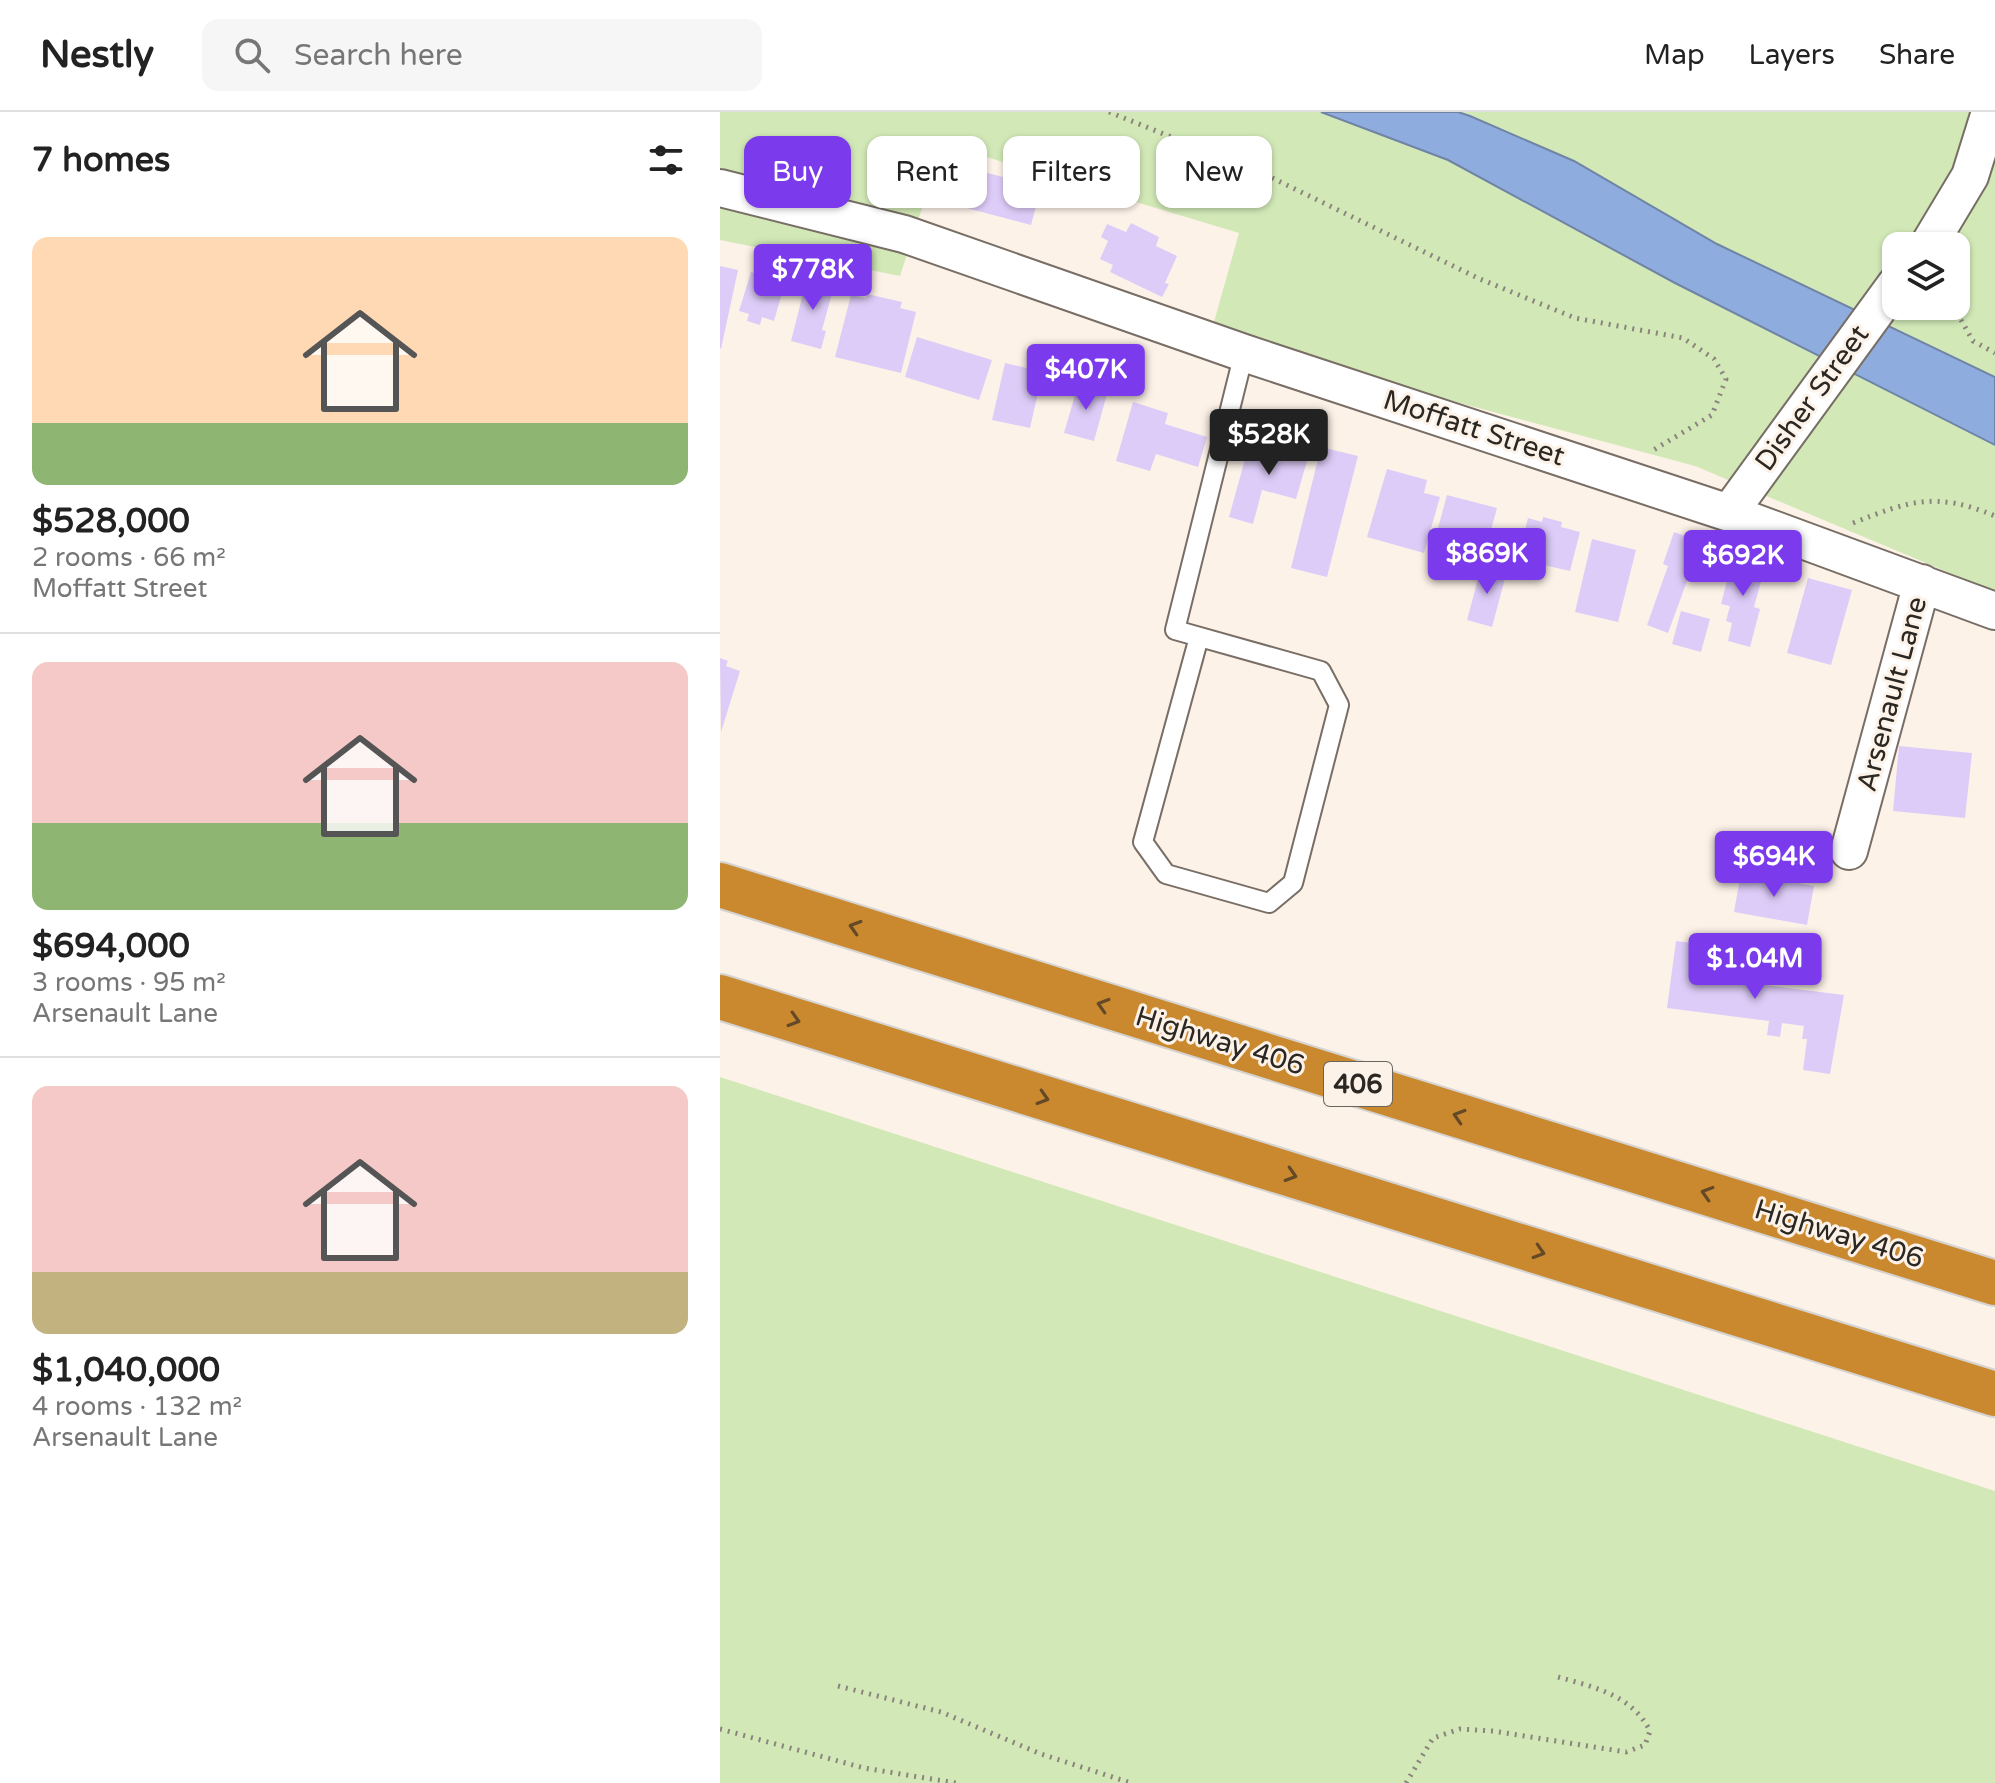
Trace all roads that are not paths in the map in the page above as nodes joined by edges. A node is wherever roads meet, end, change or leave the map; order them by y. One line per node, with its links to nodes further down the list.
1 (1990, 112): 3 (street)
2 (720, 188): 5 (street, Moffatt Street)
3 (1936, 232)
4 (1882, 302): 6 (street, Disher Street)
5 (1244, 353): 6 (street, Moffatt Street); 9 (lane)
6 (1729, 513): 7 (street, Moffatt Street)
7 (1922, 583): 8 (street, Moffatt Street); 10 (street, Arsenault Lane)
8 (1995, 611)
9 (1199, 637): 9 (lane)
10 (1849, 851)
11 (720, 885): 13 (highway, Highway 406 / 406, one-way to 11)
12 (720, 997): 14 (highway, one-way to 14)
13 (1995, 1283)
14 (1995, 1394)

